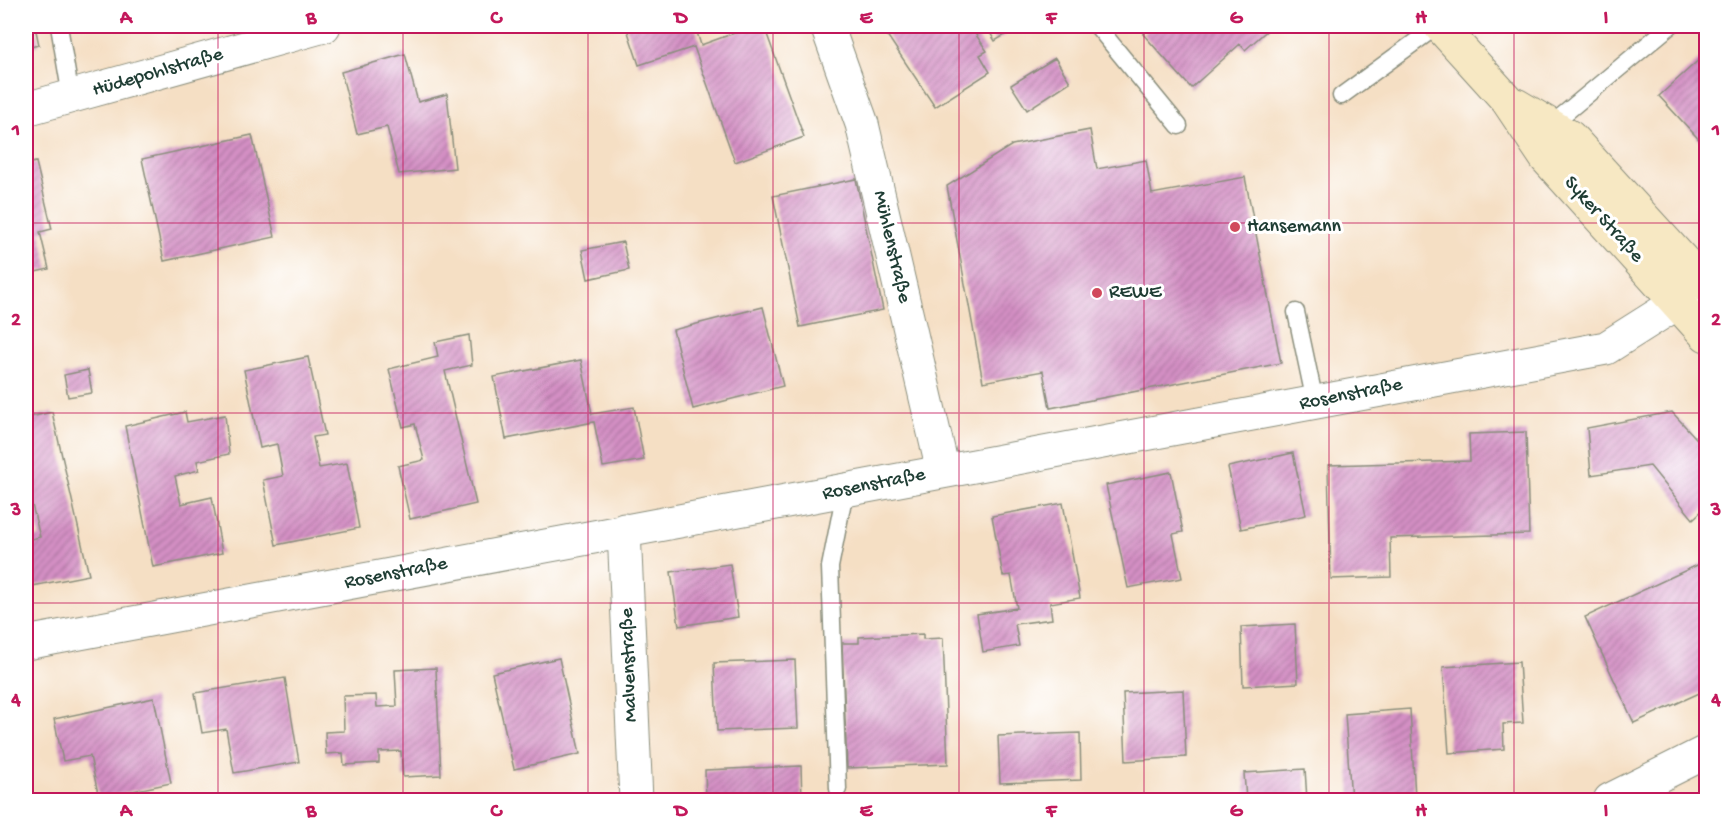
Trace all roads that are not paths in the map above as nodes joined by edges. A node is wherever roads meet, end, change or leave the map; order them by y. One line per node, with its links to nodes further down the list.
1 (59, 26): 8 (lane)
2 (324, 26): 8 (street, Hüdepohlstraße)
3 (827, 26): 17 (street, Mühlenstraße)
4 (1097, 26): 10 (lane)
5 (1439, 26): 7 (lane); 11 (street, Syker Straße)
6 (1670, 26): 11 (lane)
7 (1341, 96)
8 (71, 97): 9 (street, Hüdepohlstraße)
9 (26, 109)
10 (1179, 126)
11 (1542, 132): 12 (street, Syker Straße); 13 (street, Syker Straße)
12 (1704, 283): 13 (street, Rosenstraße)
13 (1677, 303): 15 (street, Syker Straße); 16 (street, Rosenstraße)
14 (1296, 312): 16 (lane)
15 (1707, 335)
16 (1315, 402): 17 (street, Rosenstraße)
17 (943, 471): 18 (street, Rosenstraße)
18 (845, 491): 19 (street, Rosenstraße); 22 (lane)
19 (624, 530): 20 (street, Rosenstraße); 23 (street, Malvenstraße)
20 (26, 643)
21 (1707, 752): 24 (street)
22 (838, 789)
23 (636, 801)
24 (1610, 801)

